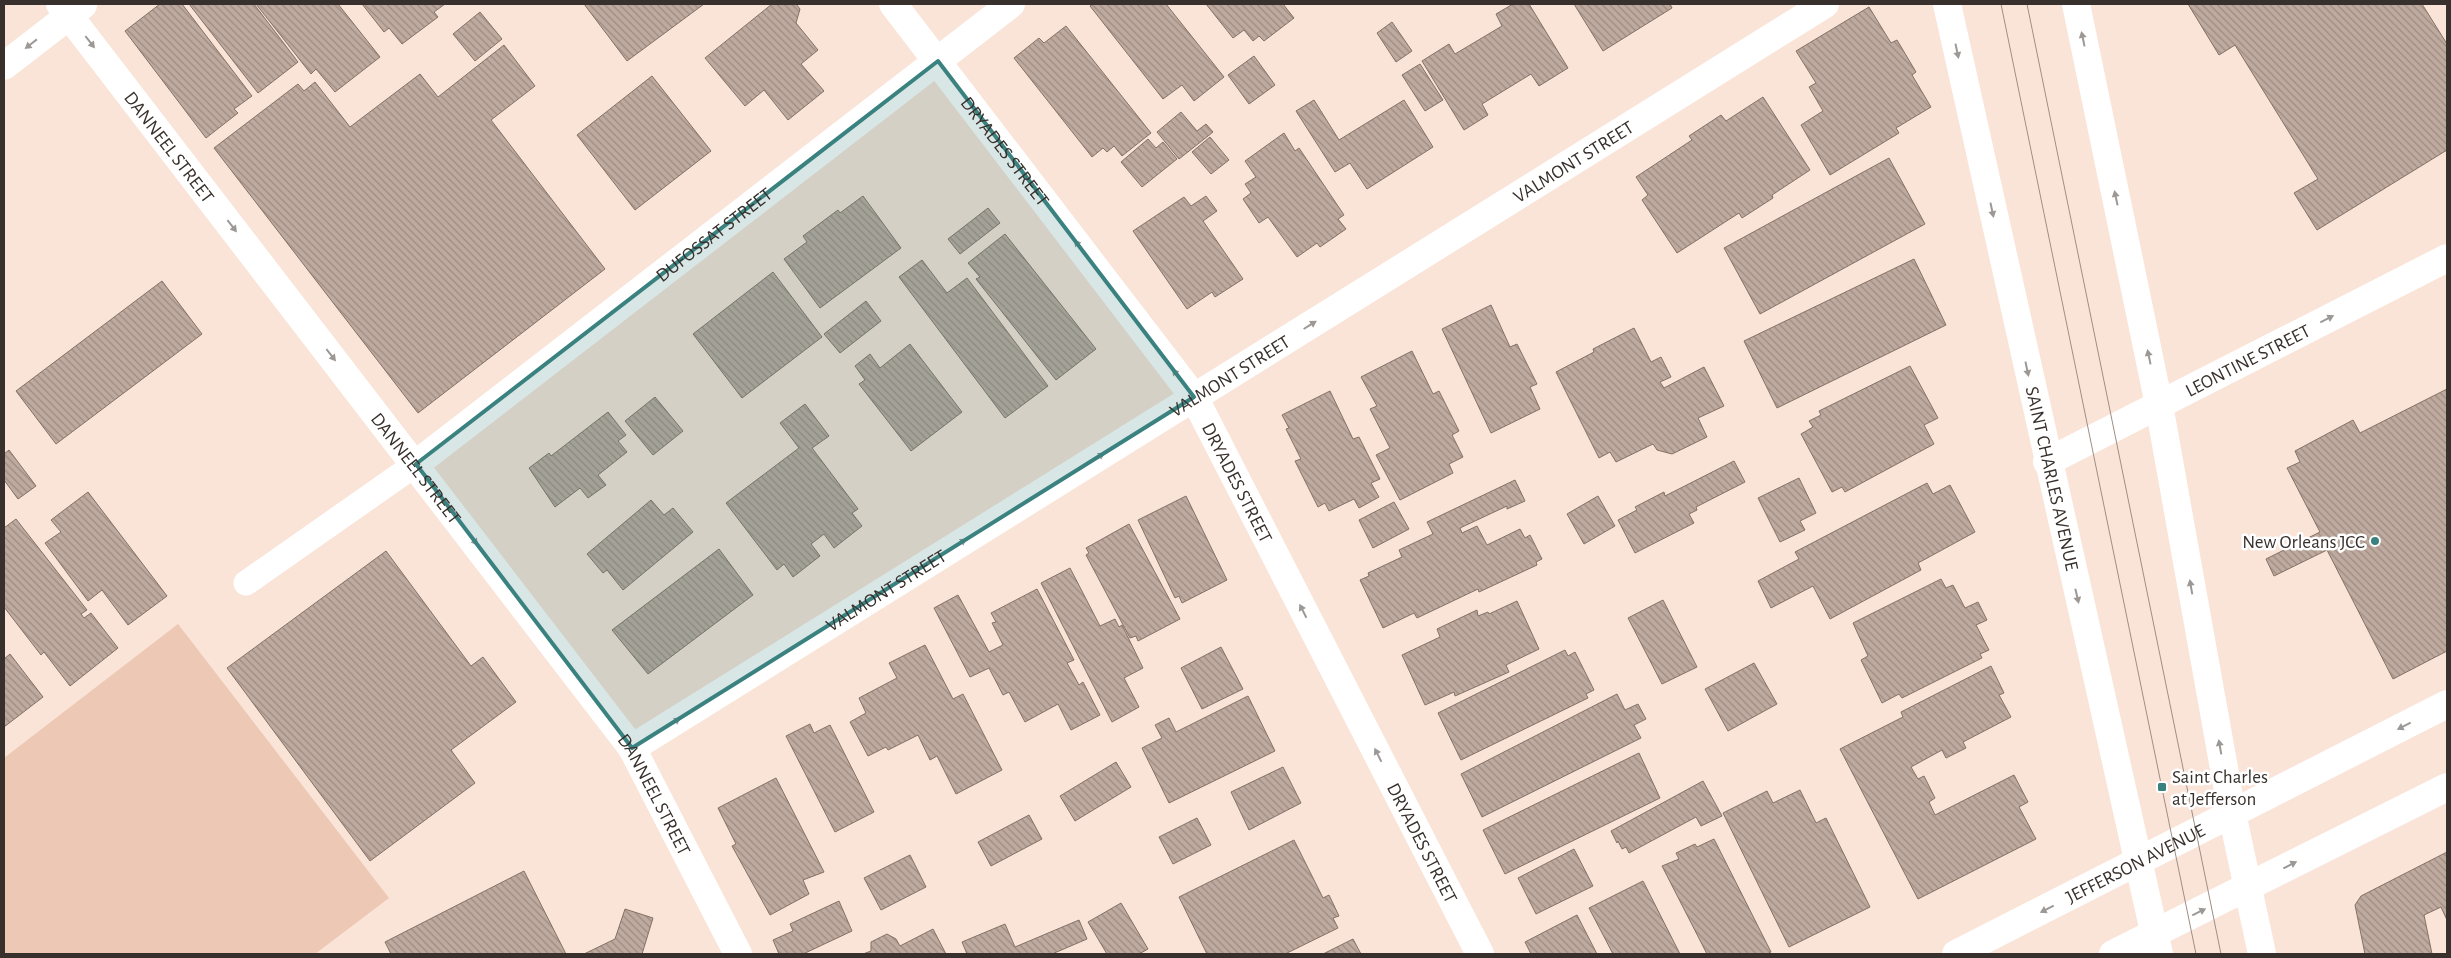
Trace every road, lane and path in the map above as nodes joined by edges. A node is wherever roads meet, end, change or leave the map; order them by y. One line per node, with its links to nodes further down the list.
1 (893, 4): 7 (street, DRYADES STREET)
2 (1011, 4): 7 (street, DUFOSSAT STREET)
3 (1825, 4): 10 (street, VALMONT STREET, one-way to 3)
4 (1947, 4): 12 (street, SAINT CHARLES AVENUE, one-way to 12)
5 (2076, 4): 11 (street, one-way to 5)
6 (71, 8): 8 (street, one-way to 8); 13 (street, DANNEEL STREET, one-way to 13)
7 (938, 61): 10 (street, DRYADES STREET, one-way to 7); 13 (street, DUFOSSAT STREET)
8 (4, 66)
9 (2447, 258): 11 (street, LEONTINE STREET, one-way to 9)
10 (1194, 397): 16 (street, VALMONT STREET, one-way to 10); 23 (street, DRYADES STREET, one-way to 10)
11 (2159, 405): 12 (street, LEONTINE STREET); 18 (street, one-way to 11)
12 (2048, 462): 19 (street, SAINT CHARLES AVENUE, one-way to 19)
13 (416, 464): 14 (lane); 16 (street, DANNEEL STREET, one-way to 16)
14 (246, 584)
15 (2447, 704): 18 (street, JEFFERSON AVENUE, one-way to 18)
16 (632, 748): 22 (street, DANNEEL STREET)
17 (2447, 787): 20 (street, one-way to 17)
18 (2232, 813): 19 (street, JEFFERSON AVENUE); 20 (street)
19 (2137, 863): 21 (street, SAINT CHARLES AVENUE); 24 (street, JEFFERSON AVENUE, one-way to 24)
20 (2247, 887): 21 (street, one-way to 20); 26 (street)
21 (2157, 944): 25 (street)
22 (738, 954)
23 (1480, 954)
24 (1956, 954)
25 (2113, 954)
26 (2262, 954)

